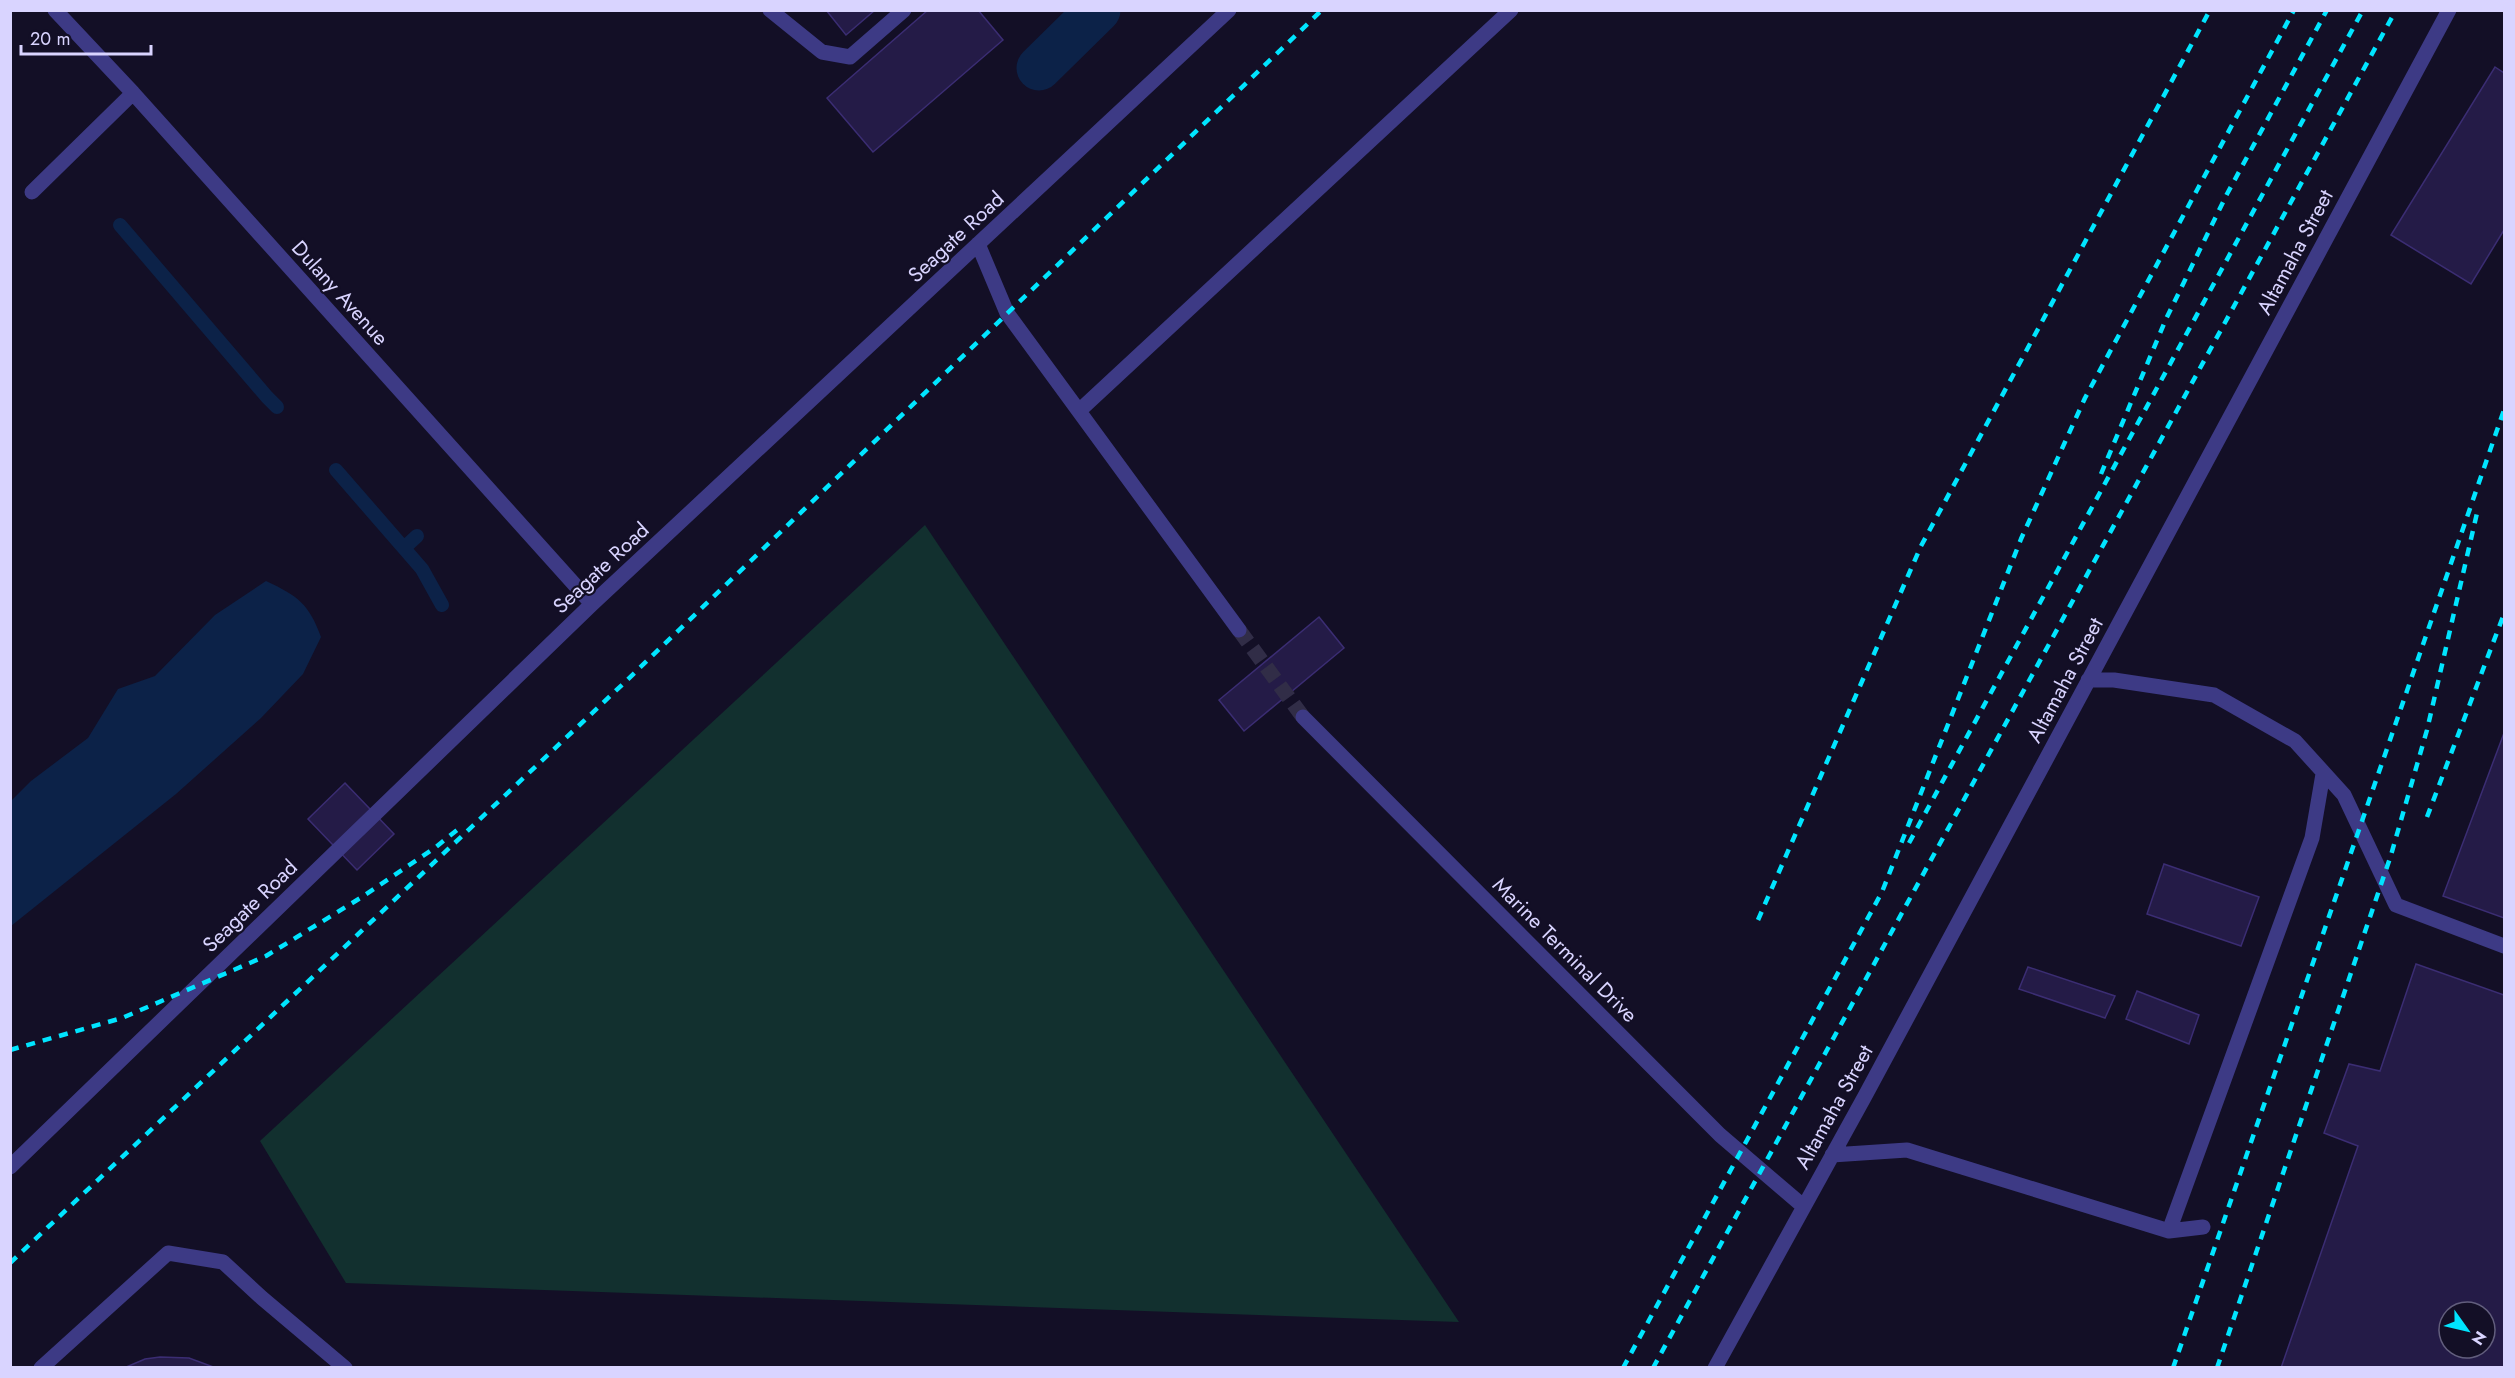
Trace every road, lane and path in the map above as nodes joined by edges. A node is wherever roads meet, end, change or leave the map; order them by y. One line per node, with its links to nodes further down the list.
1 (55, 10): 7 (street, Dulany Avenue)
2 (770, 10): 3 (street)
3 (904, 10)
4 (1229, 10): 9 (street, Seagate Road)
5 (1511, 10): 10 (street)
6 (2449, 10): 13 (street, Altamaha Street)
7 (133, 93): 8 (street); 11 (street, Dulany Avenue)
8 (32, 192)
9 (978, 244): 10 (street); 11 (street, Seagate Road)
10 (1079, 411): 12 (street)
11 (592, 604): 18 (street, Seagate Road)
12 (1239, 630)
13 (2088, 680): 15 (street); 17 (street, Altamaha Street)
14 (1304, 717): 19 (street, Marine Terminal Drive)
15 (2323, 774): 16 (street); 21 (street)
16 (2505, 946)
17 (1832, 1155): 19 (street, Altamaha Street); 21 (street)
18 (10, 1167)
19 (1803, 1206): 24 (street, Altamaha Street)
20 (2203, 1227): 21 (street)
21 (2169, 1231)
22 (41, 1368): 23 (street)
23 (345, 1368)
24 (1714, 1368)

